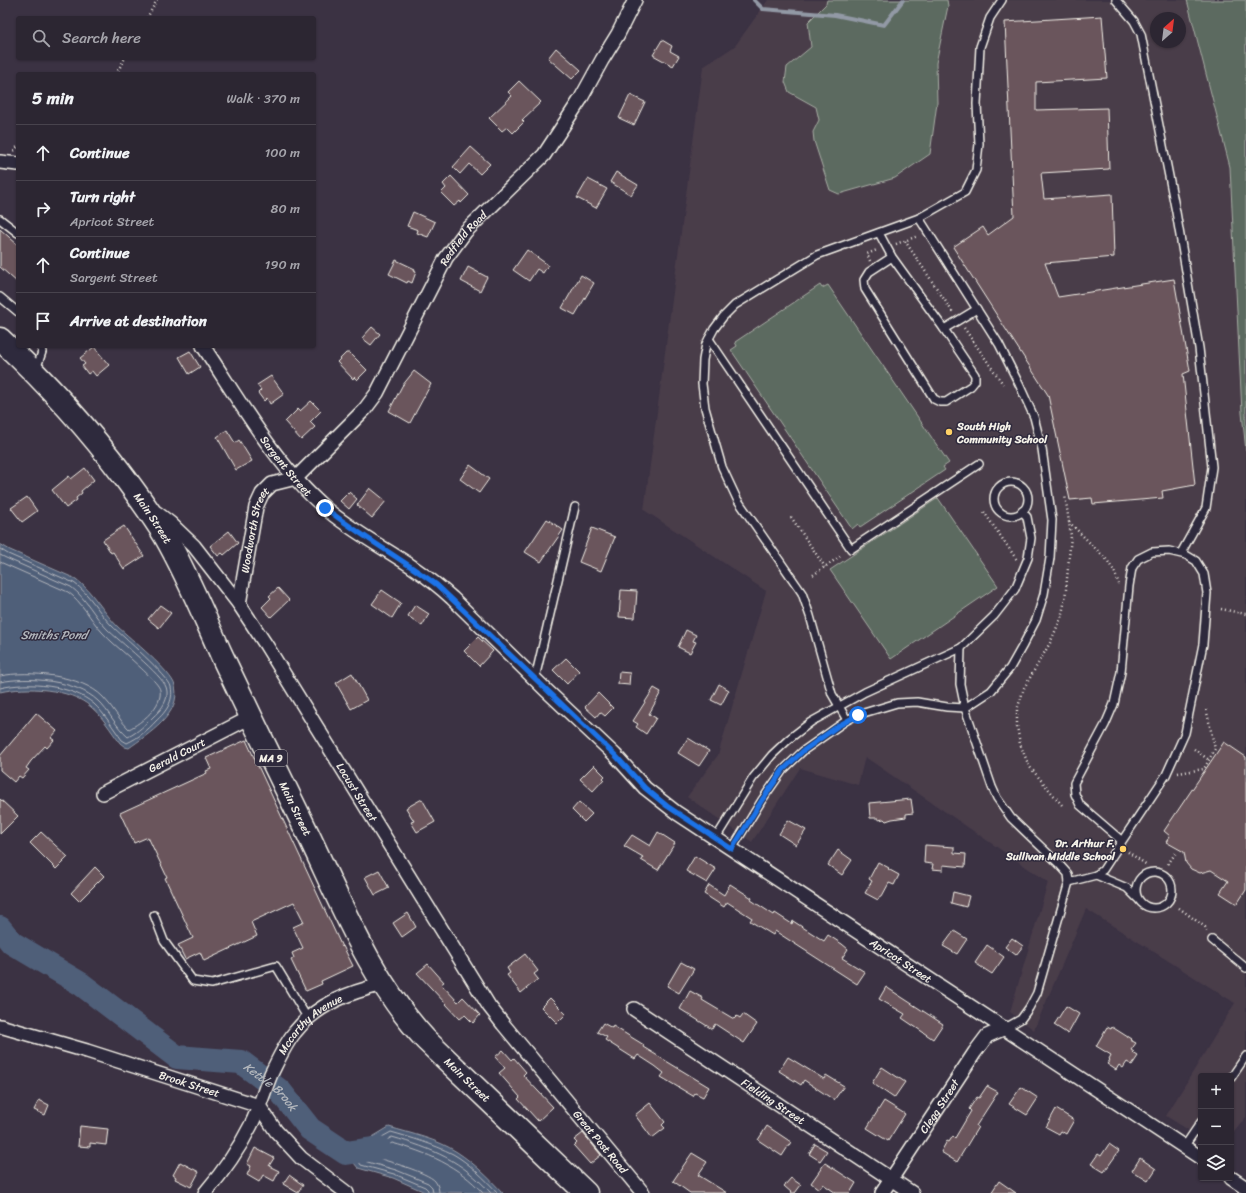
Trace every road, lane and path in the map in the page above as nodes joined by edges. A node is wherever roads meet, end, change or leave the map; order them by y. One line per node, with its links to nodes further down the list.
1 (157, 0): 5 (path)
2 (635, 0): 33 (street, Redfield Road)
3 (1002, 0): 10 (lane)
4 (1116, 0): 41 (lane)
5 (148, 16)
6 (124, 60): 7 (path)
7 (117, 72)
8 (0, 162): 9 (street)
9 (16, 164)
10 (919, 218): 13 (lane); 21 (lane)
11 (0, 219): 12 (lane)
12 (16, 231)
13 (879, 232): 18 (lane); 26 (lane)
14 (918, 236): 15 (path)
15 (905, 241): 16 (path); 23 (path)
16 (894, 245)
17 (877, 250): 19 (path)
18 (892, 257): 25 (lane); 25 (lane)
19 (871, 263)
20 (0, 297): 22 (lane)
21 (977, 309): 25 (lane); 53 (lane)
22 (16, 310)
23 (954, 314)
24 (964, 327): 31 (path)
25 (944, 329)
26 (709, 339): 32 (lane); 52 (lane)
27 (0, 340): 30 (highway, Main Street / MA 9)
28 (41, 348): 30 (lane)
29 (203, 348): 33 (street, Sargent Street)
30 (35, 372): 35 (highway, Main Street / MA 9)
31 (1003, 384)
32 (979, 464)
33 (296, 478): 47 (street, Woodworth Street); 51 (street, Sargent Street)
34 (1065, 495): 40 (path)
35 (144, 504): 47 (street, Locust Street); 55 (highway, Main Street / MA 9)
36 (575, 507): 51 (lane)
37 (1022, 511): 37 (lane); 50 (lane)
38 (984, 512): 43 (path)
39 (791, 517): 44 (path)
40 (1068, 522): 46 (path); 62 (path)
41 (1181, 554): 64 (lane); 64 (lane)
42 (842, 555): 44 (path)
43 (1018, 562)
44 (825, 567): 45 (path)
45 (813, 575)
46 (1120, 588)
47 (239, 604): 84 (street, Locust Street)
48 (1221, 609): 49 (path)
49 (1246, 614)
50 (961, 648): 52 (lane); 53 (lane)
51 (537, 681): 58 (street, Sargent Street)
52 (838, 706): 56 (lane); 63 (lane)
53 (965, 708): 56 (lane); 71 (lane)
54 (1206, 708): 59 (path)
55 (251, 717): 61 (street, Gerald Court); 77 (highway, Main Street / MA 9)
56 (847, 720): 65 (lane)
57 (1194, 749): 59 (path)
58 (611, 751): 63 (street, Apricot Street)
59 (1209, 760): 60 (path)
60 (1178, 773)
61 (103, 793)
62 (1062, 805)
63 (716, 838): 65 (street, Apricot Street)
64 (1122, 841): 70 (lane)
65 (732, 849): 81 (street, Apricot Street)
66 (1177, 851): 68 (path)
67 (1128, 852): 69 (path)
68 (1168, 864)
69 (1147, 865)
70 (1096, 874): 71 (lane); 72 (lane)
71 (1069, 882): 81 (lane)
72 (1138, 898): 72 (lane)
73 (1179, 908): 75 (path)
74 (154, 915): 79 (lane)
75 (1212, 940): 76 (lane)
76 (1246, 968)
77 (384, 984): 79 (street, Mccarthy Avenue); 94 (highway, Main Street / MA 9)
78 (634, 1009): 89 (street, Fielding Street)
79 (308, 1018): 85 (street, Mccarthy Avenue)
80 (0, 1026): 85 (street, Brook Street)
81 (1005, 1028): 87 (street, Apricot Street); 89 (street, Clegg Street)
82 (1246, 1056): 83 (lane)
83 (1234, 1074)
84 (558, 1090): 95 (street, Great Post Road)
85 (261, 1100): 92 (street); 93 (street)
86 (1198, 1126): 87 (lane)
87 (1184, 1147): 88 (street, Apricot Street)
88 (1198, 1156)
89 (892, 1179): 96 (street, Clegg Street); 97 (street, Fielding Street)
90 (1234, 1180): 91 (street)
91 (1246, 1188)
92 (205, 1193)
93 (347, 1193)
94 (586, 1193)
95 (643, 1193)
96 (882, 1193)
97 (912, 1193)

